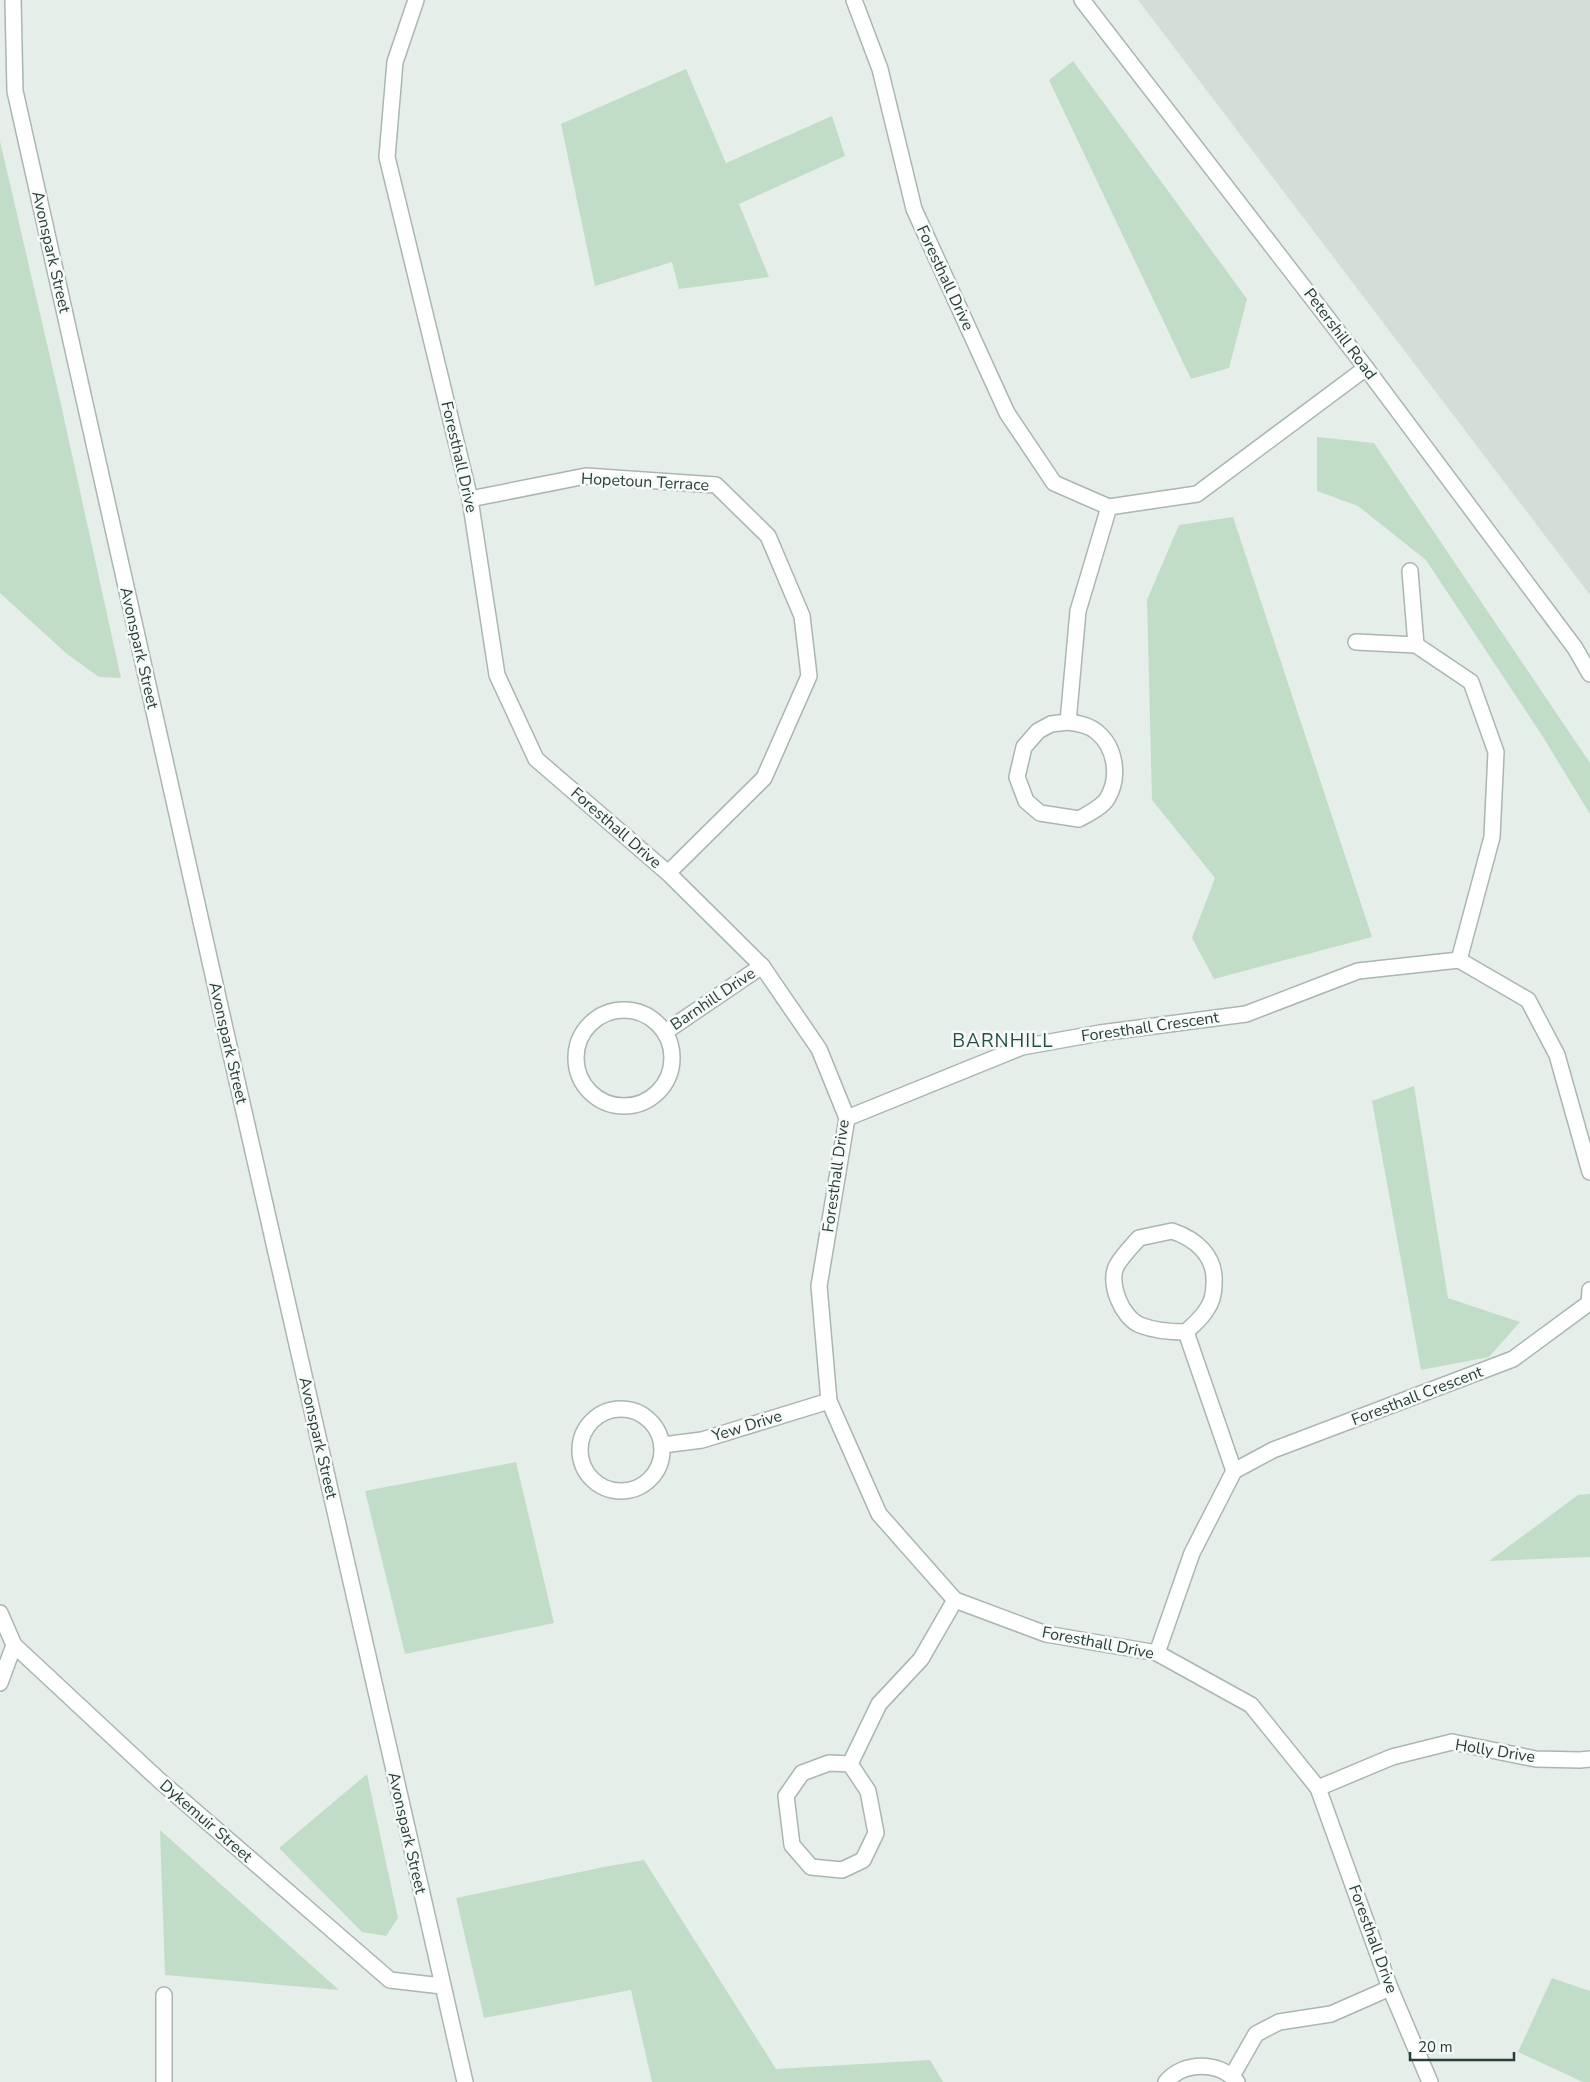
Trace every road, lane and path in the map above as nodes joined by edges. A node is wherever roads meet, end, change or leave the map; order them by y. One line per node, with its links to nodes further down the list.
1 (13, 0): 32 (street, Avonspark Street)
2 (416, 0): 6 (street, Foresthall Drive)
3 (854, 0): 7 (street, Foresthall Drive)
4 (1082, 0): 5 (street, Petershill Road)
5 (1366, 368): 7 (street); 11 (street, Petershill Road)
6 (470, 499): 13 (street, Foresthall Drive); 13 (street, Hopetoun Terrace)
7 (1109, 508): 12 (street)
8 (1410, 571): 10 (street)
9 (1356, 642): 10 (street)
10 (1416, 645): 14 (street)
11 (1590, 674)
12 (1068, 722): 12 (street)
13 (668, 873): 15 (street, Foresthall Drive)
14 (1459, 960): 17 (street, Foresthall Crescent); 18 (street)
15 (762, 966): 16 (street, Barnhill Drive); 17 (street, Foresthall Drive)
16 (665, 1032): 16 (street, Barnhill Drive)
17 (847, 1118): 21 (street, Foresthall Drive)
18 (1590, 1172)
19 (1590, 1298): 23 (street, Foresthall Crescent)
20 (1186, 1332): 20 (street); 23 (street)
21 (828, 1401): 22 (street, Yew Drive); 24 (street, Foresthall Drive)
22 (663, 1445): 22 (street)
23 (1234, 1471): 27 (street)
24 (955, 1600): 27 (street, Foresthall Drive); 30 (street)
25 (0, 1613): 26 (street, Dykemuir Street)
26 (14, 1644): 28 (street); 32 (street, Dykemuir Street)
27 (1157, 1653): 31 (street, Foresthall Drive)
28 (0, 1683)
29 (1590, 1759): 31 (street, Holly Drive)
30 (850, 1764): 30 (street)
31 (1318, 1788): 33 (street, Foresthall Drive)
32 (442, 1986): 37 (street, Avonspark Street)
33 (1390, 1988): 35 (street); 39 (street, Foresthall Drive)
34 (164, 1995): 36 (street)
35 (1235, 2079): 38 (street)
36 (164, 2082)
37 (466, 2082)
38 (1166, 2082)
39 (1430, 2082)

